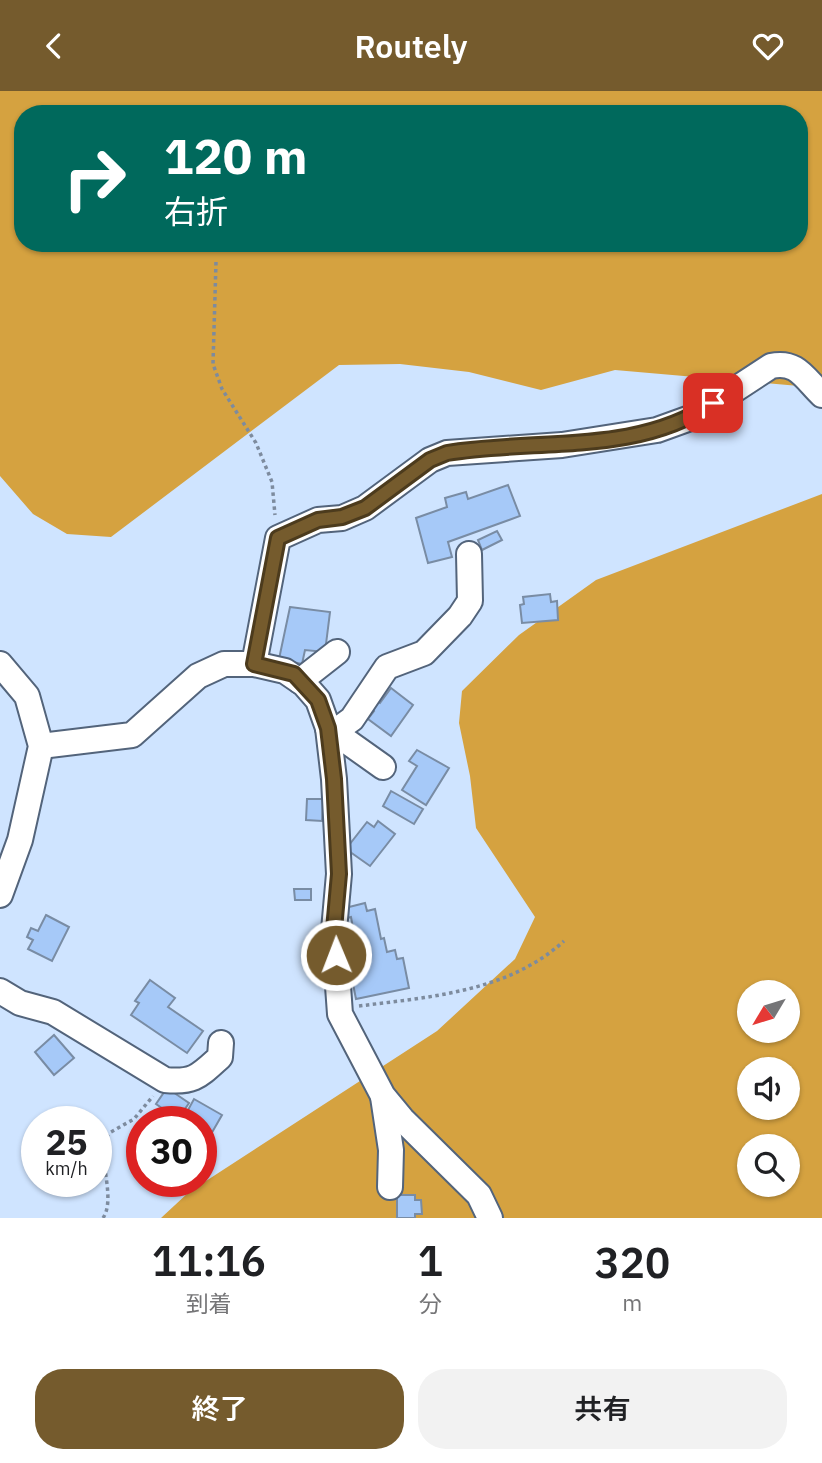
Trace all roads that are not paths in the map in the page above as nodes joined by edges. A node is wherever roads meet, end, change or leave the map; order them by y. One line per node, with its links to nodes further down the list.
1 (822, 395): 5 (street)
2 (469, 554): 7 (street)
3 (337, 652): 6 (street)
4 (0, 664): 8 (street)
5 (254, 664): 6 (street); 8 (street)
6 (300, 681): 7 (street)
7 (328, 728): 9 (street); 13 (street)
8 (41, 746): 10 (street)
9 (383, 767)
10 (0, 895)
11 (0, 991): 12 (street)
12 (221, 1043)
13 (383, 1096): 14 (street); 15 (street)
14 (390, 1187)
15 (490, 1218)

